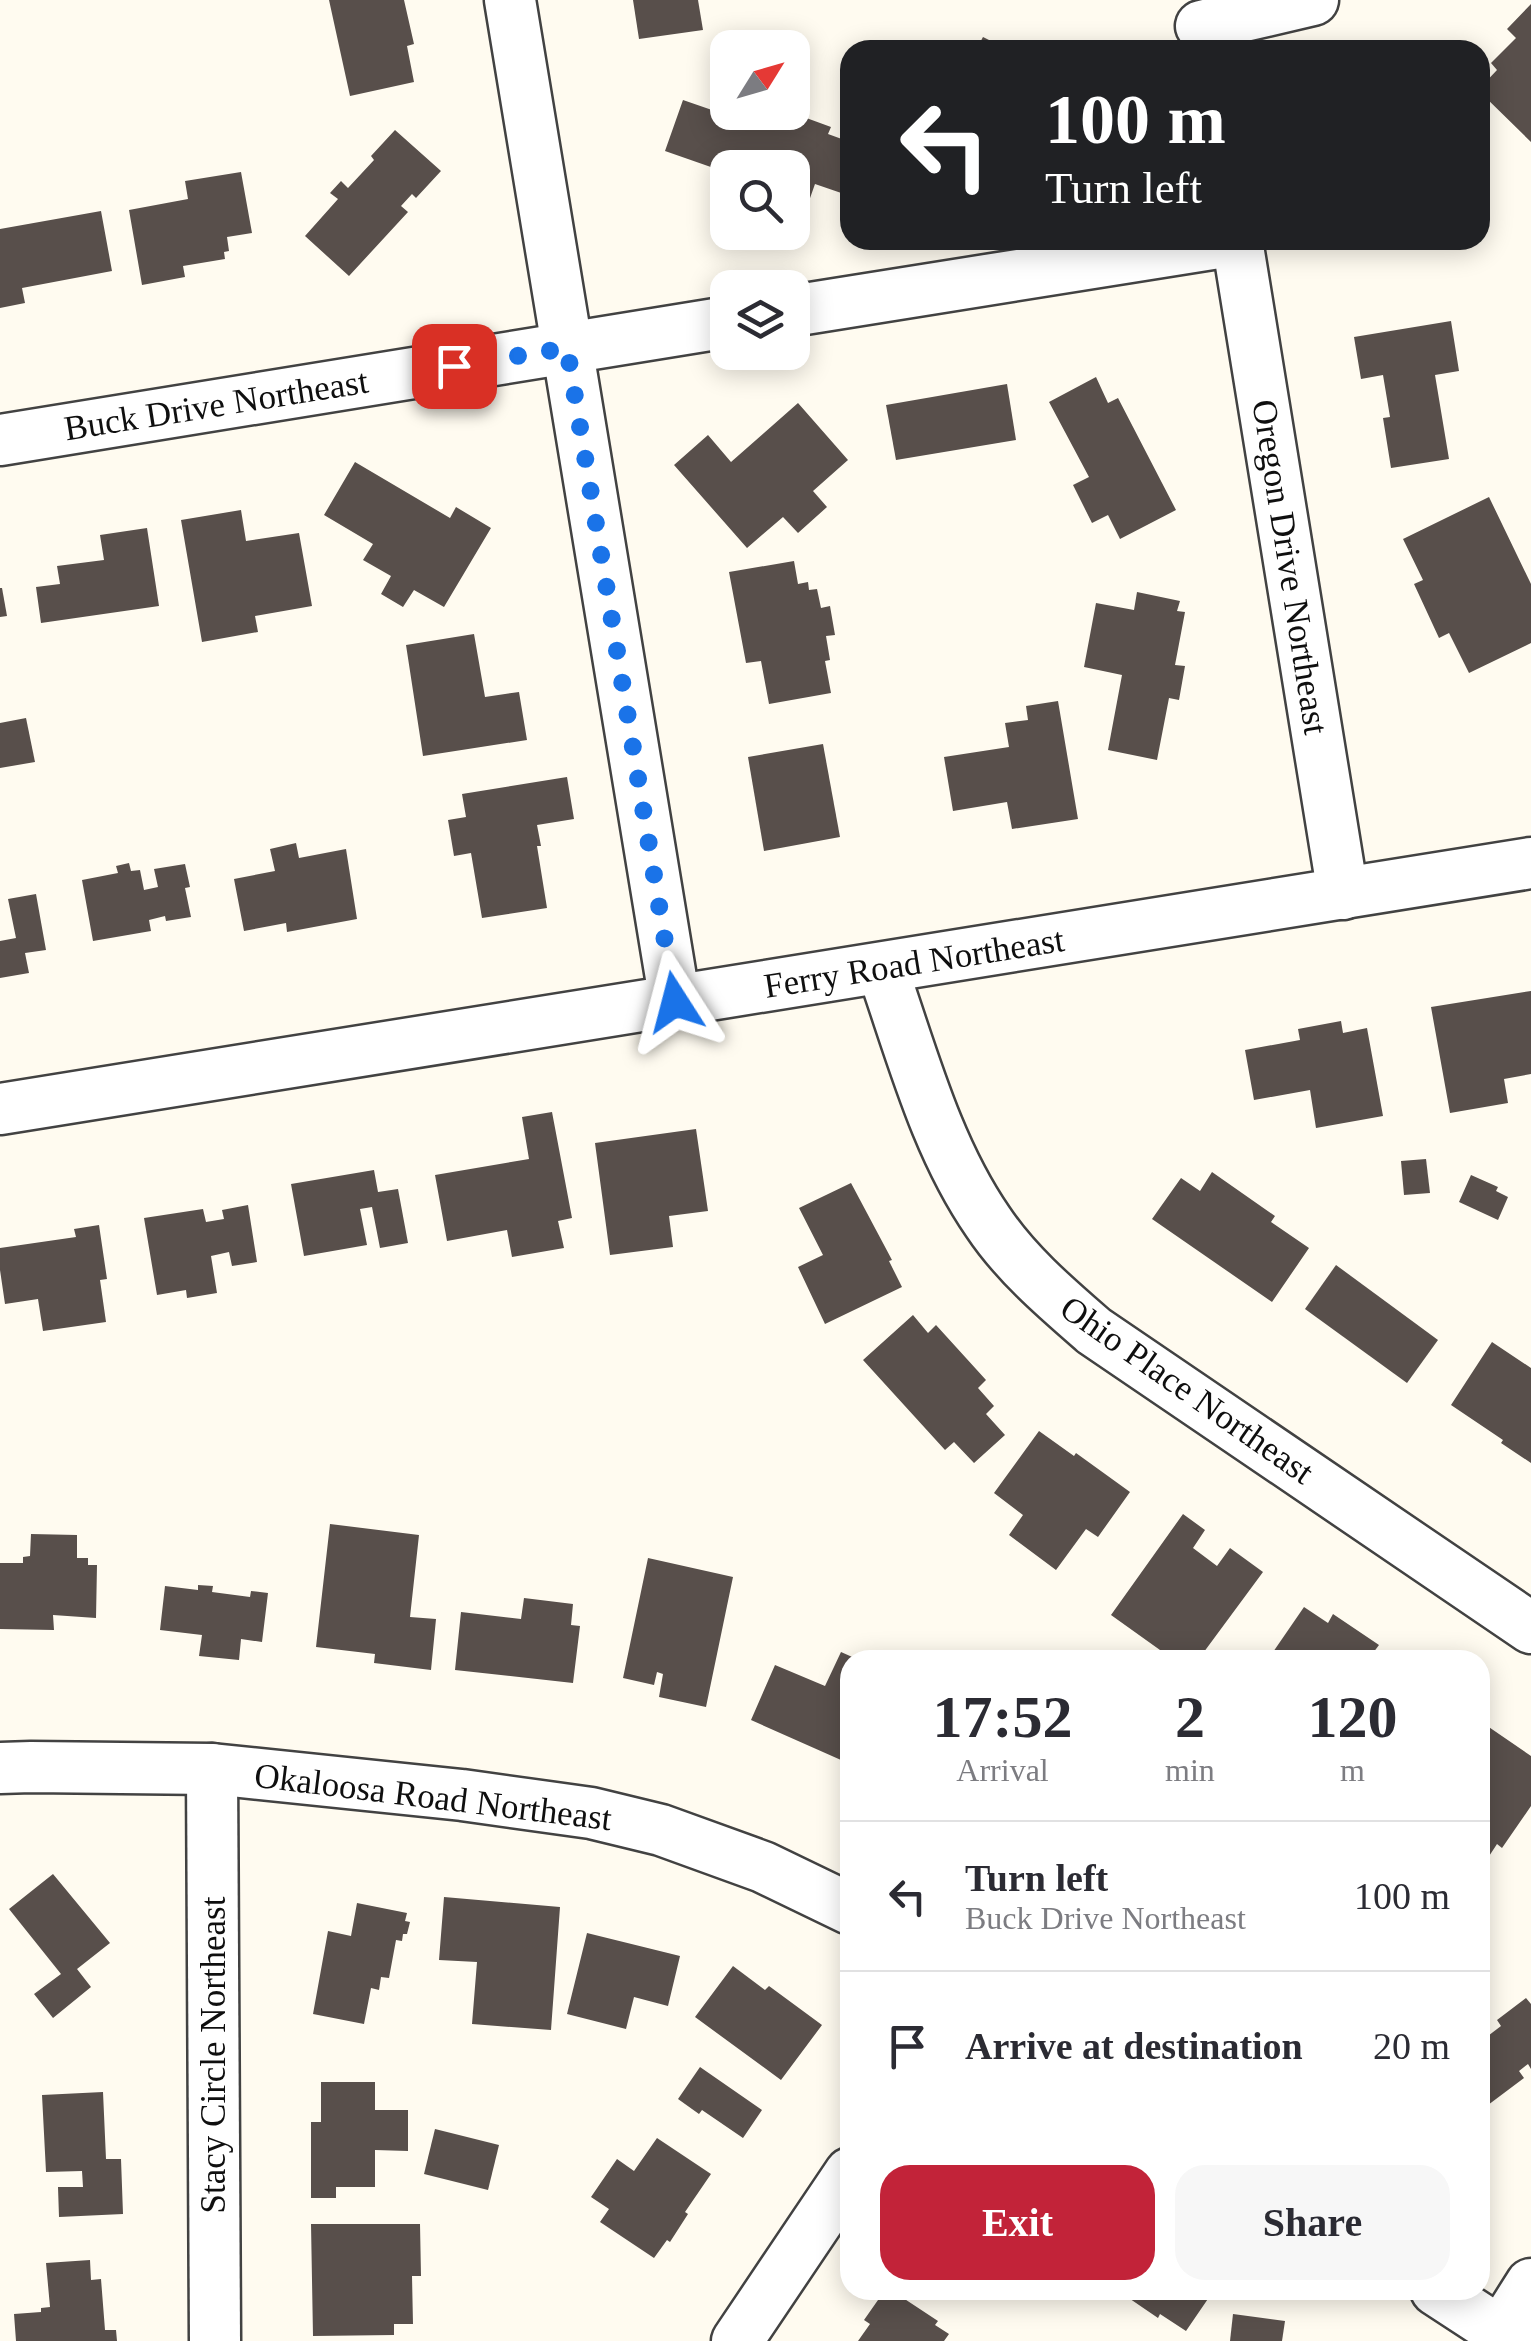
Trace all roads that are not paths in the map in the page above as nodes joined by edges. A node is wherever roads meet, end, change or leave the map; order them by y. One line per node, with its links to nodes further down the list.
1 (510, 0): 8 (street)
2 (1313, 0): 3 (street)
3 (1201, 25)
4 (1175, 250): 6 (street)
5 (1239, 250): 11 (street, Oregon Drive Northeast)
6 (810, 309)
7 (710, 325): 8 (street, Buck Drive Northeast)
8 (567, 348): 9 (street, Buck Drive Northeast); 13 (street)
9 (0, 440)
10 (1531, 863): 11 (street, Ferry Road Northeast)
11 (1343, 894): 12 (street, Ferry Road Northeast)
12 (882, 968): 13 (street, Ferry Road Northeast); 15 (street, Ohio Place Northeast)
13 (675, 1002): 14 (street, Ferry Road Northeast)
14 (0, 1108)
15 (1531, 1628)
16 (0, 1768): 17 (street, Okaloosa Road Northeast)
17 (212, 1770): 18 (street, Okaloosa Road Northeast); 23 (street, Stacy Circle Northeast)
18 (840, 1904)
19 (840, 2188): 24 (street)
20 (1531, 2284): 22 (street)
21 (1450, 2300): 22 (street)
22 (1503, 2338)
23 (214, 2341)
24 (737, 2341)

